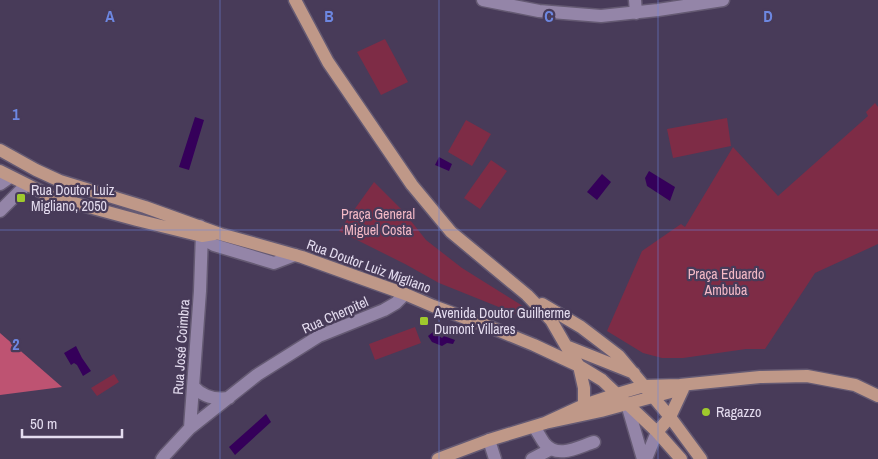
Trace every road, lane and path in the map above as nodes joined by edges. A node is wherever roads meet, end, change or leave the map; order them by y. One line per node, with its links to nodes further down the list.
1 (295, 0): 12 (main road)
2 (482, 0): 4 (street)
3 (722, 0): 4 (street)
4 (636, 6)
5 (0, 150): 9 (main road, Rua Doutor Luiz Migliano)
6 (3, 177): 7 (main road, Rua Doutor Luiz Migliano)
7 (26, 185): 8 (street); 9 (main road, Rua Doutor Luiz Migliano)
8 (0, 211)
9 (208, 231): 10 (main road, Rua Doutor Luiz Migliano); 10 (street); 17 (street, Rua José Coimbra)
10 (295, 255): 11 (main road, Rua Doutor Luiz Migliano)
11 (405, 294): 13 (main road, Rua Doutor Luiz Migliano); 23 (street, Rua Cherpitel)
12 (527, 295): 14 (main road); 16 (main road)
13 (534, 345): 14 (main road, Rua Doutor Luiz Migliano); 15 (main road, Rua Doutor Luiz Migliano)
14 (566, 346): 15 (main road); 16 (main road)
15 (579, 366): 20 (main road, Rua Doutor Luiz Migliano); 25 (main road)
16 (633, 373): 18 (main road); 19 (main road)
17 (193, 386): 23 (street); 28 (street, Rua José Coimbra)
18 (644, 386): 19 (main road); 20 (main road); 21 (main road)
19 (681, 387): 21 (main road); 22 (main road); 26 (main road)
20 (617, 394): 24 (main road, Rua Doutor Luiz Migliano); 25 (main road)
21 (652, 396): 24 (main road); 26 (main road)
22 (878, 396)
23 (229, 398): 28 (street, Rua Cherpitel)
24 (627, 404): 27 (main road); 29 (main road, Rua Doutor Luiz Migliano); 37 (street)
25 (584, 405): 27 (main road)
26 (670, 417): 29 (main road); 39 (main road)
27 (539, 425): 30 (main road); 32 (street)
28 (190, 428): 33 (street)
29 (657, 432): 37 (street); 38 (main road, Rua Doutor Luiz Migliano)
30 (489, 440): 34 (main road); 35 (street)
31 (594, 442): 32 (street)
32 (551, 450): 36 (street)
33 (162, 459)
34 (438, 459)
35 (495, 459)
36 (532, 459)
37 (644, 459)
38 (681, 459)
39 (701, 459)

